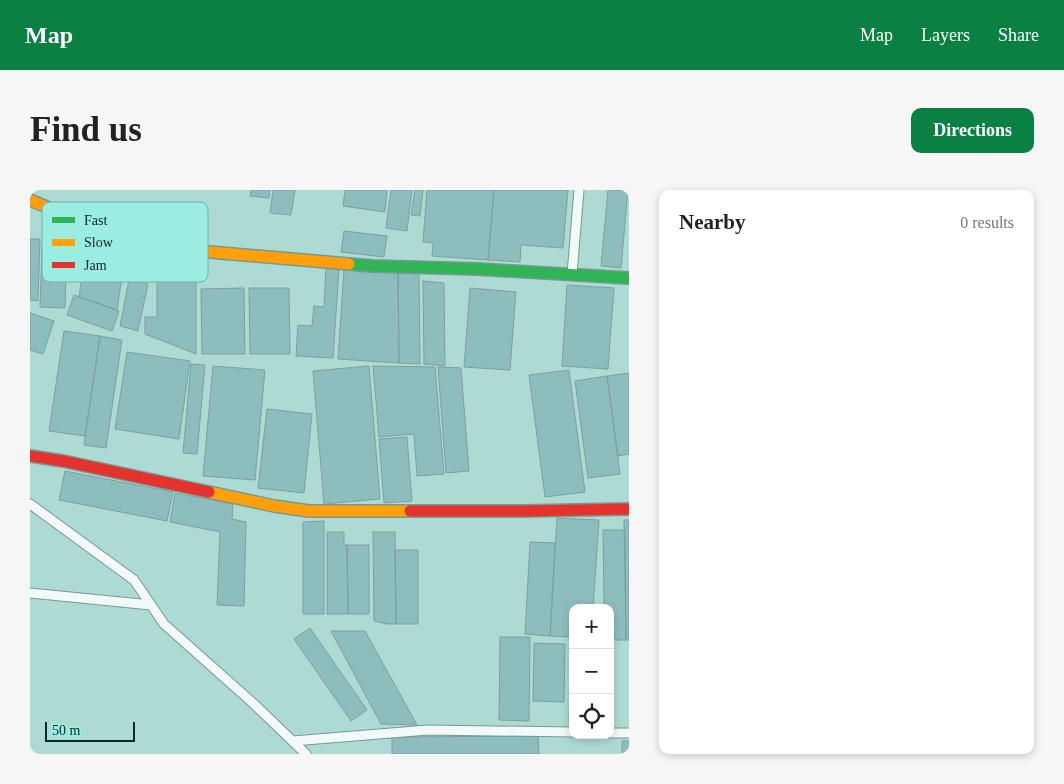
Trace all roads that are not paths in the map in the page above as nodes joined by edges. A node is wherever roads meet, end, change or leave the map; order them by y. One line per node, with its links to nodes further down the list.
1 (579, 190): 5 (street)
2 (30, 200): 3 (street)
3 (42, 205)
4 (208, 252): 5 (street)
5 (572, 274): 6 (street)
6 (629, 278)
7 (30, 456): 9 (street)
8 (30, 504): 11 (street)
9 (629, 509)
10 (30, 593): 11 (street)
11 (151, 605): 15 (street)
12 (569, 732): 15 (street)
13 (614, 733): 14 (street)
14 (629, 733)
15 (293, 741): 16 (street)
16 (306, 754)

